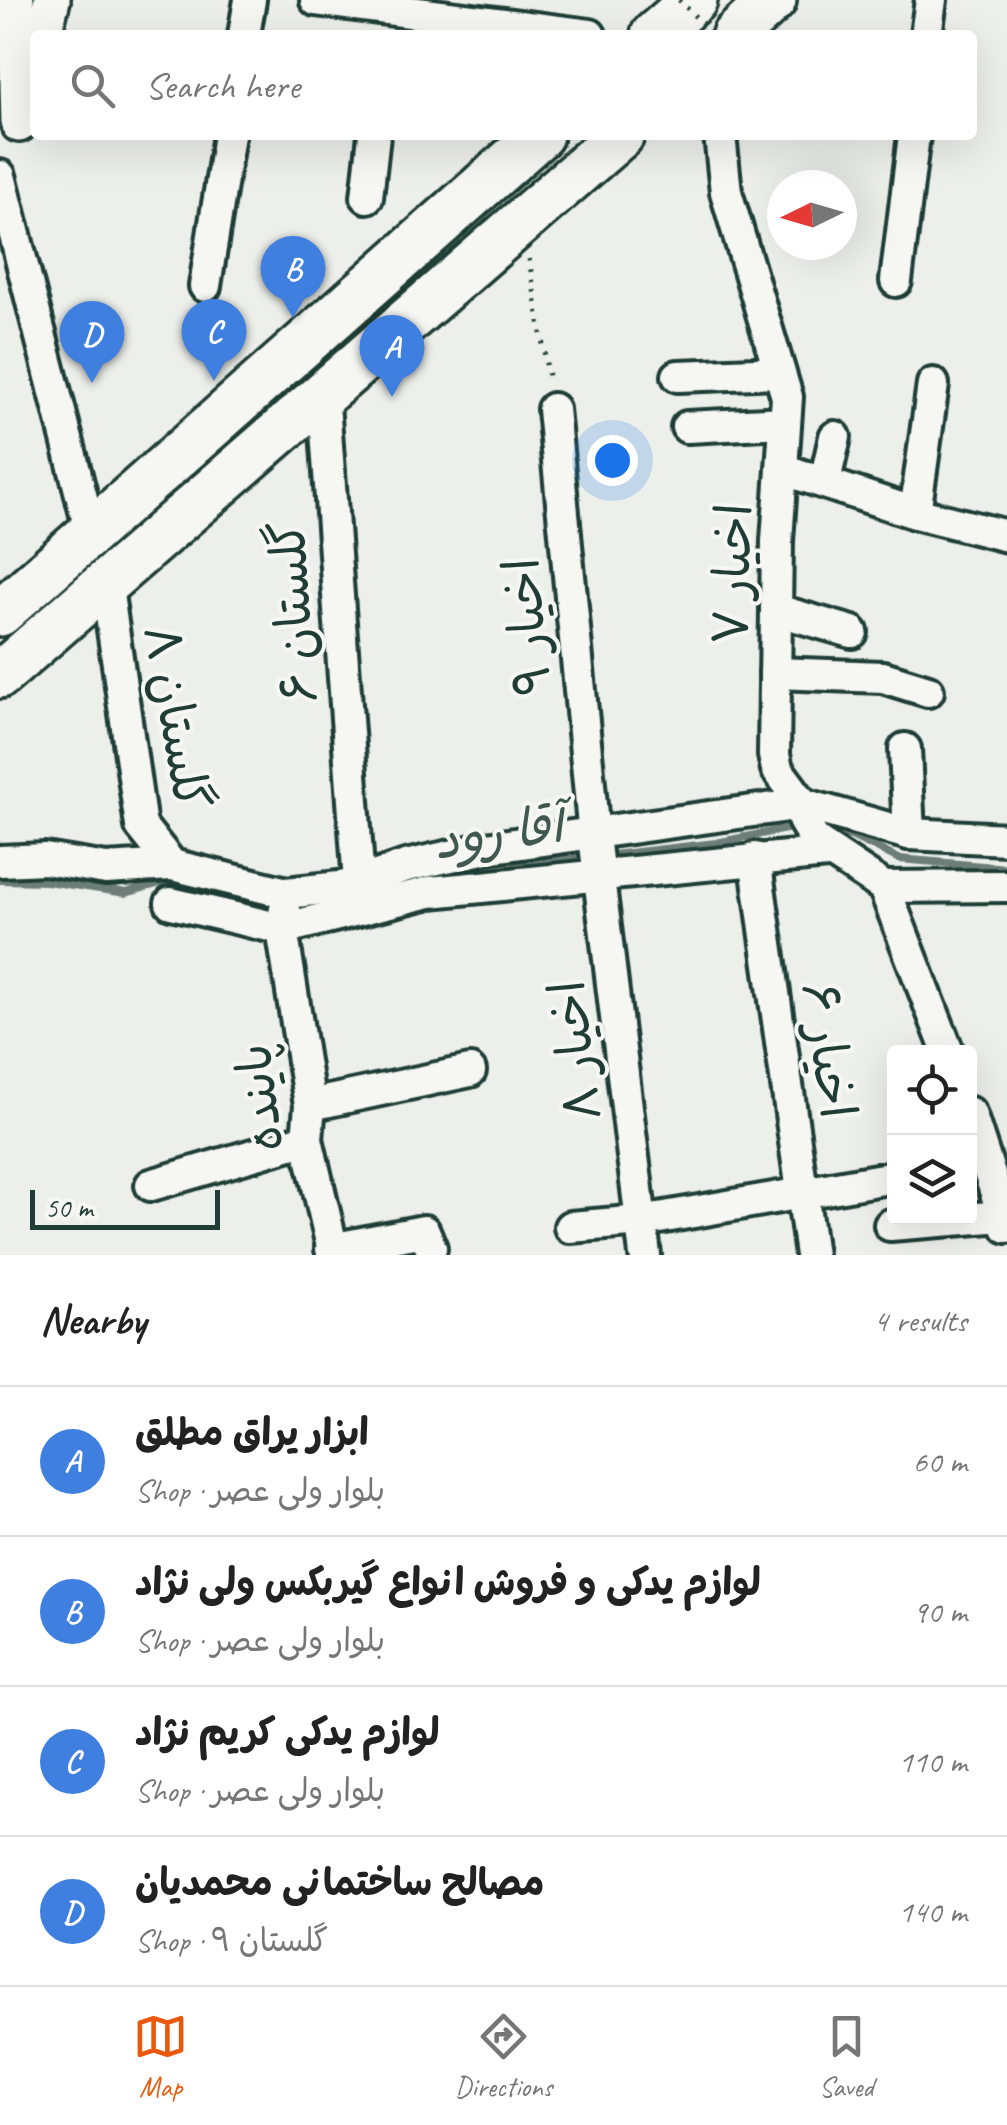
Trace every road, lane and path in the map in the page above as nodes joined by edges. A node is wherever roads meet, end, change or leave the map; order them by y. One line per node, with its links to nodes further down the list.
1 (16, 0): 18 (street)
2 (52, 0): 10 (street)
3 (250, 0): 11 (street)
4 (316, 0): 9 (street)
5 (679, 0): 14 (path, bridge)
6 (694, 0): 13 (main road)
7 (773, 0): 15 (main road)
8 (931, 0): 16 (street)
9 (388, 15): 12 (street)
10 (44, 30)
11 (245, 30)
12 (540, 30)
13 (660, 30)
14 (708, 30)
15 (740, 30)
16 (927, 30)
17 (30, 78): 18 (street)
18 (9, 138)
19 (228, 140): 29 (street)
20 (373, 140): 26 (street)
21 (534, 140): 40 (main road)
22 (615, 140): 27 (main road)
23 (721, 140): 33 (street)
24 (913, 140): 28 (street)
25 (0, 176): 40 (street)
26 (367, 197)
27 (522, 221): 32 (main road); 34 (path)
28 (896, 281)
29 (205, 286)
30 (678, 376): 33 (street)
31 (933, 384): 39 (street)
32 (323, 390): 42 (main road); 59 (street, گلستان ۶)
33 (784, 397): 35 (street); 37 (street, اخیار ۷)
34 (553, 410): 52 (street, اخیار ۹)
35 (688, 427)
36 (835, 437): 38 (street)
37 (782, 469): 38 (street); 43 (street, اخیار ۷)
38 (825, 481): 39 (street)
39 (914, 514): 41 (street)
40 (90, 530): 44 (main road)
41 (1007, 536)
42 (106, 580): 47 (main road); 57 (street, گلستان ۸)
43 (776, 610): 45 (street); 46 (street, اخیار ۷)
44 (0, 613)
45 (852, 632)
46 (775, 673): 48 (street); 50 (street, اخیار ۷)
47 (0, 675)
48 (928, 691)
49 (905, 748): 51 (street)
50 (804, 804): 51 (street); 52 (street); 54 (street)
51 (909, 834): 53 (street)
52 (594, 836): 58 (street, اخیار ۸); 59 (street)
53 (1007, 839)
54 (827, 853): 55 (street); 61 (street)
55 (755, 858): 58 (street); 73 (street, اخیار ۶)
56 (0, 861): 57 (street)
57 (171, 864): 62 (street, گلستان ۸)
58 (602, 878): 64 (street); 74 (street, اخیار ۸)
59 (360, 883): 62 (street)
60 (1007, 886): 61 (street)
61 (884, 887): 65 (street)
62 (287, 893): 64 (street, پاینده)
63 (171, 903): 64 (street)
64 (282, 929): 67 (street, پاینده)
65 (945, 1045)
66 (470, 1071): 67 (street)
67 (310, 1105): 69 (street, پاینده)
68 (973, 1135): 70 (street)
69 (306, 1138): 72 (street); 79 (street, پاینده)
70 (978, 1166): 75 (street)
71 (887, 1179): 73 (street)
72 (151, 1186)
73 (801, 1190): 74 (street); 81 (street, اخیار ۶)
74 (642, 1221): 77 (street); 80 (street, اخیار ۸)
75 (1005, 1221): 76 (street)
76 (977, 1222)
77 (570, 1227)
78 (432, 1248): 79 (street)
79 (332, 1252)
80 (645, 1255)
81 (811, 1255)

